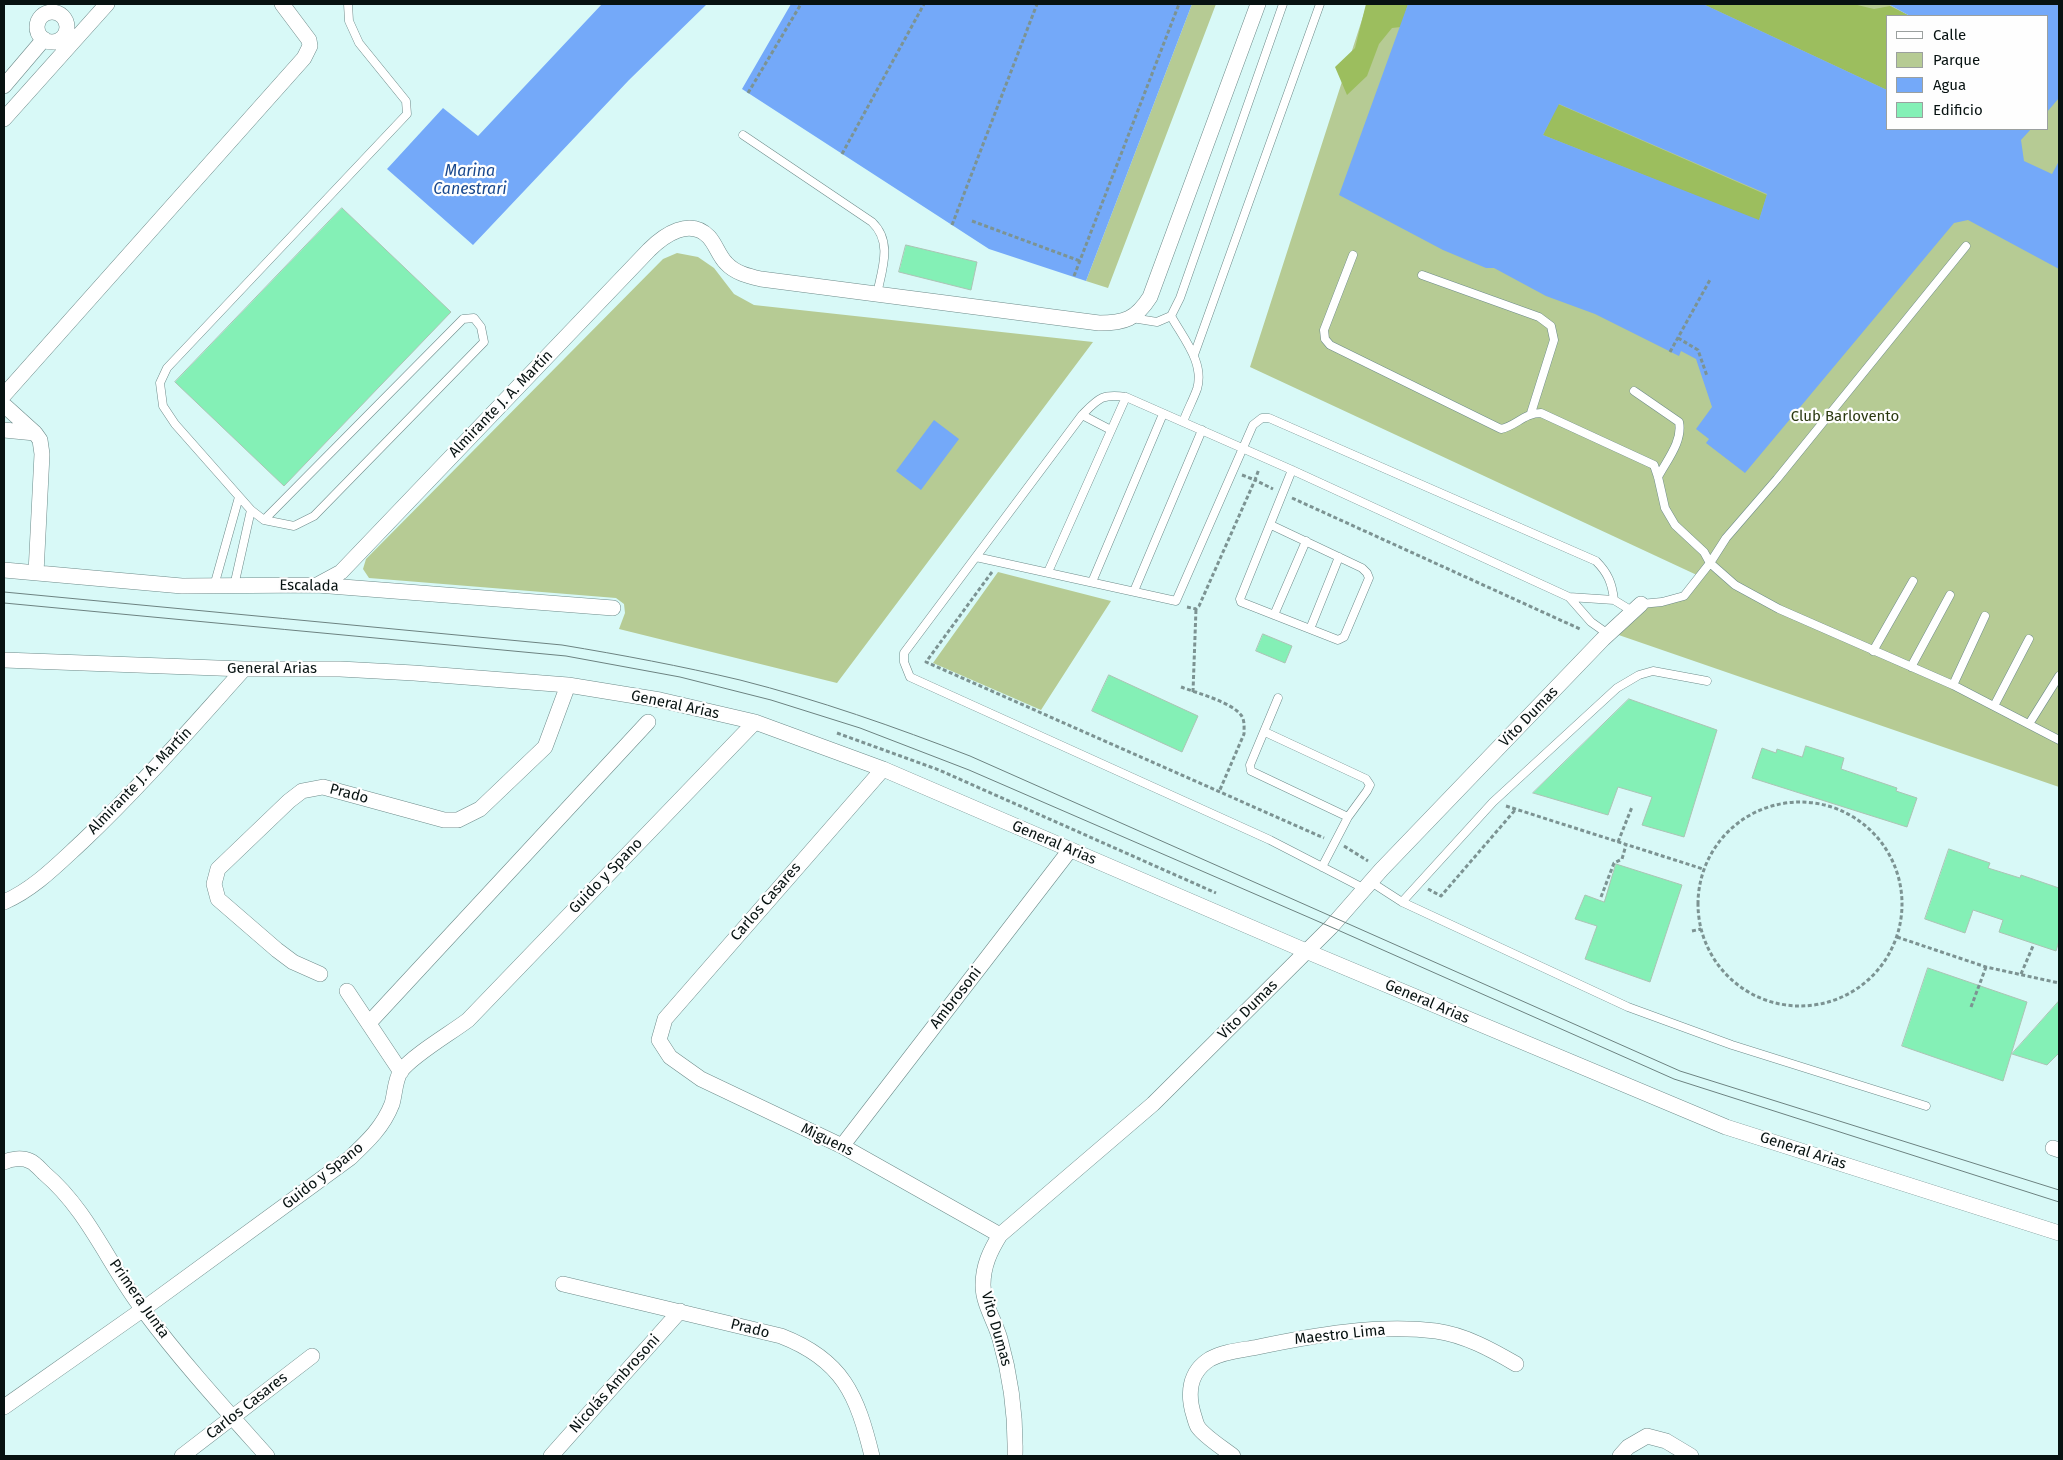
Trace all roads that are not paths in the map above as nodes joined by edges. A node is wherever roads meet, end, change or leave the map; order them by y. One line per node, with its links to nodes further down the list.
1 (107, 4): 9 (street)
2 (282, 4): 19 (street)
3 (348, 4): 33 (lane)
4 (1258, 4): 16 (street)
5 (1283, 4): 15 (lane)
6 (1320, 4): 17 (lane)
7 (44, 39): 8 (street)
8 (4, 86)
9 (4, 119)
10 (742, 135): 14 (lane)
11 (1966, 246): 40 (lane)
12 (1353, 255): 22 (lane)
13 (1422, 276): 22 (lane)
14 (877, 294): 16 (street); 46 (street, Almirante J. A. Martín)
15 (1171, 316): 16 (lane); 17 (lane)
16 (1132, 318)
17 (1194, 355): 25 (lane)
18 (1634, 391): 32 (lane)
19 (4, 395)
20 (1126, 397): 23 (lane); 24 (lane); 27 (lane)
21 (4, 405): 29 (street)
22 (1531, 413): 32 (lane)
23 (1163, 414): 25 (lane); 45 (lane)
24 (1082, 415): 27 (lane); 38 (lane)
25 (1183, 422): 28 (lane)
26 (4, 430): 29 (street)
27 (1111, 430): 42 (lane)
28 (1202, 430): 30 (lane); 49 (lane)
29 (35, 433): 43 (street)
30 (1242, 448): 31 (lane); 49 (lane); 52 (lane)
31 (1292, 470): 36 (lane); 51 (lane)
32 (1658, 476): 40 (lane)
33 (239, 497): 34 (lane); 47 (lane)
34 (252, 510): 35 (lane); 48 (lane)
35 (264, 520): 35 (lane)
36 (1271, 525): 37 (lane); 55 (lane)
37 (1306, 541): 39 (lane); 55 (lane)
38 (976, 557): 42 (lane); 78 (lane)
39 (1339, 557): 57 (lane); 57 (lane)
40 (1710, 564): 54 (lane); 60 (lane)
41 (4, 570): 43 (street, Escalada)
42 (1048, 572): 45 (lane)
43 (36, 573): 47 (street, Escalada)
44 (1913, 581): 60 (lane)
45 (1092, 582): 49 (lane)
46 (317, 585): 48 (street, Escalada); 53 (street, Escalada)
47 (214, 586): 48 (street, Escalada)
48 (234, 586)
49 (1134, 592)
50 (1950, 595): 62 (lane)
51 (1568, 597): 52 (lane); 58 (lane)
52 (1614, 600): 54 (lane)
53 (613, 608)
54 (1636, 608): 58 (street, Vito Dumas)
55 (1274, 615): 57 (lane)
56 (1985, 616): 67 (lane)
57 (1310, 629)
58 (1605, 636): 79 (street, Vito Dumas)
59 (2028, 639): 69 (lane)
60 (1874, 651): 62 (lane)
61 (4, 660): 63 (street, General Arias)
62 (1911, 667): 67 (lane)
63 (244, 669): 66 (street, General Arias); 80 (street, Almirante J. A. Martín)
64 (2059, 676): 72 (lane)
65 (1706, 681): 81 (lane)
66 (568, 685): 71 (street, General Arias); 83 (street, Prado)
67 (1953, 685): 69 (lane)
68 (1278, 698): 73 (lane)
69 (1994, 706): 72 (lane)
70 (648, 722): 85 (street)
71 (755, 722): 75 (street, General Arias); 87 (street, Guido y Spano)
72 (2029, 724): 74 (lane)
73 (1265, 732): 76 (lane); 76 (lane)
74 (2059, 740)
75 (883, 770): 77 (street, General Arias); 86 (street, Carlos Casares)
76 (1348, 817): 78 (lane)
77 (1070, 850): 82 (street, General Arias); 89 (street, Ambrosoni)
78 (1322, 867): 79 (lane)
79 (1368, 886): 81 (lane); 82 (street, Vito Dumas)
80 (4, 902)
81 (1402, 902): 88 (lane)
82 (1306, 951): 91 (street, General Arias); 92 (street, Vito Dumas)
83 (320, 974)
84 (347, 991): 85 (street)
85 (369, 1023): 87 (street)
86 (659, 1040): 89 (street, Miguens)
87 (400, 1072): 94 (street, Guido y Spano)
88 (1926, 1106)
89 (842, 1146): 92 (street, Miguens)
90 (4, 1162): 94 (street, Primera Junta)
91 (2059, 1233)
92 (1000, 1235): 104 (street, Vito Dumas)
93 (563, 1284): 95 (street, Prado)
94 (142, 1310): 98 (street, Guido y Spano); 99 (street, Primera Junta)
95 (680, 1312): 102 (street, Nicolás Ambrosoni); 103 (street, Prado)
96 (312, 1356): 99 (street, Carlos Casares)
97 (1516, 1364): 105 (street, Maestro Lima)
98 (4, 1407)
99 (232, 1418): 100 (street, Carlos Casares); 101 (street, Primera Junta)
100 (182, 1456)
101 (267, 1456)
102 (550, 1456)
103 (872, 1456)
104 (1015, 1456)
105 (1233, 1456)
106 (1620, 1456): 107 (street)
107 (1690, 1456)

